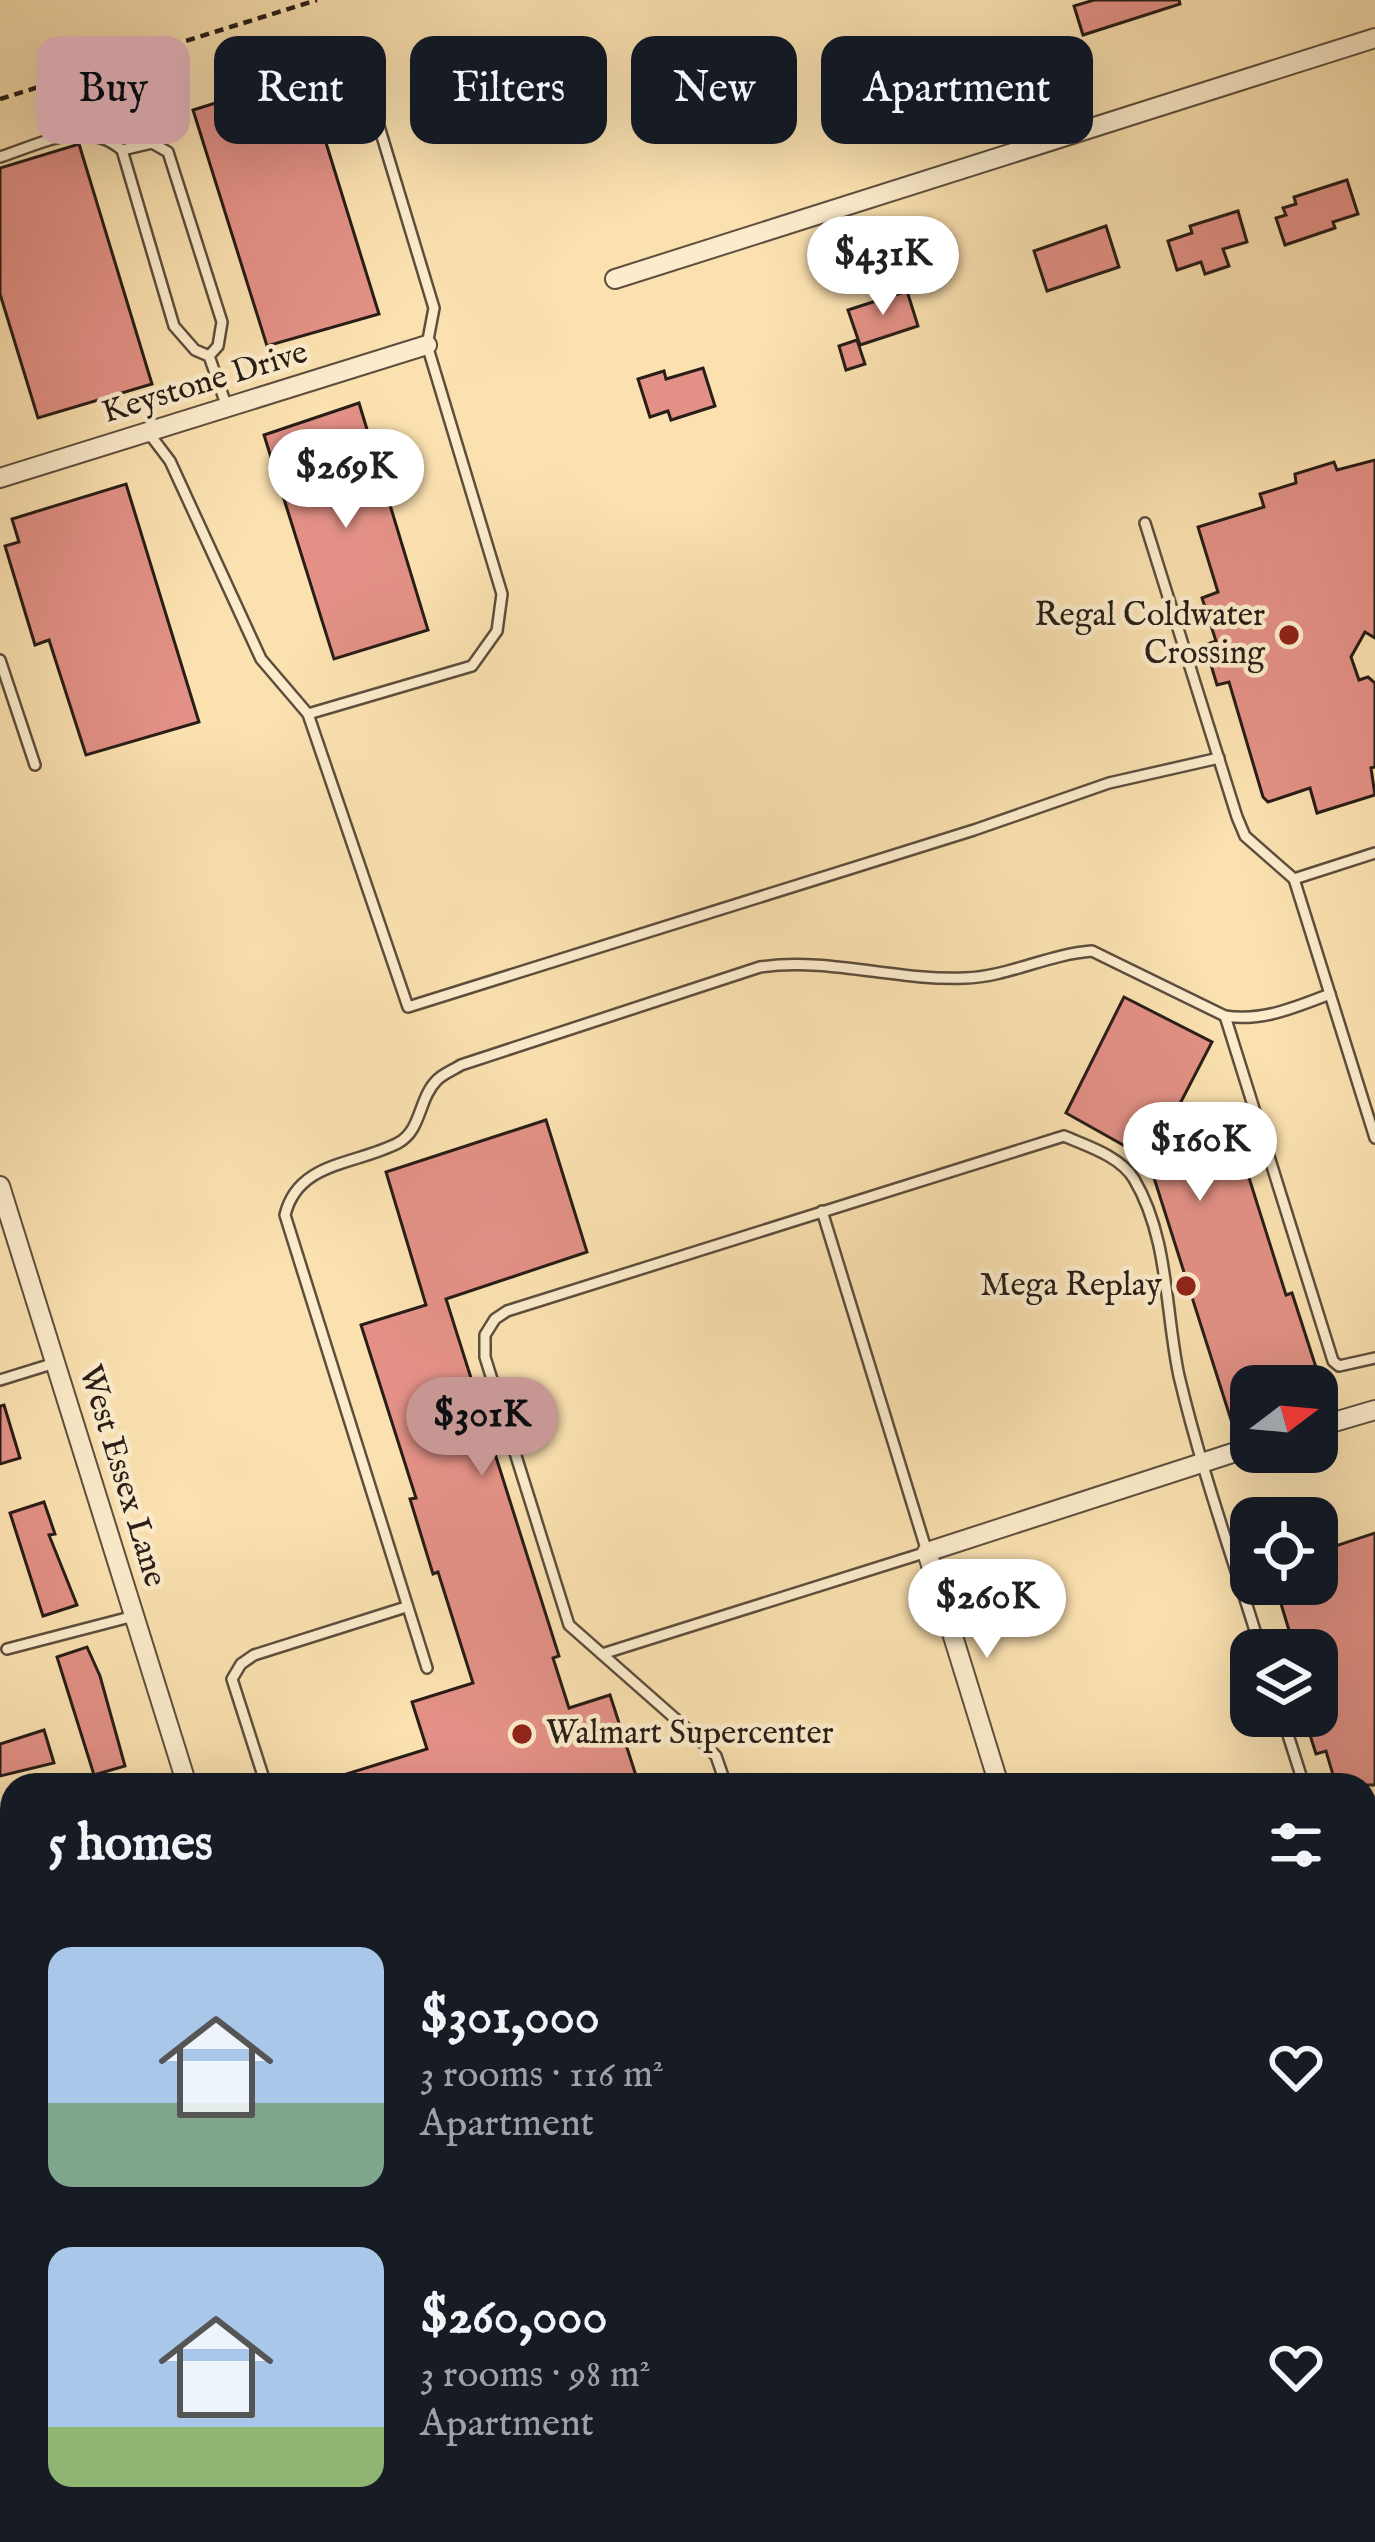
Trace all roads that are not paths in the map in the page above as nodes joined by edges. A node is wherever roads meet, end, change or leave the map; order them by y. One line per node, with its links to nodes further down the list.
1 (1375, 38): 5 (street)
2 (384, 144): 6 (lane)
3 (122, 150): 4 (lane); 7 (lane); 7 (lane)
4 (0, 158)
5 (615, 279)
6 (427, 345): 8 (street, Keystone Drive); 13 (lane)
7 (208, 356): 8 (lane)
8 (227, 407): 9 (street, Keystone Drive)
9 (148, 432): 10 (street, Keystone Drive); 13 (lane)
10 (0, 478)
11 (1145, 523): 14 (lane)
12 (0, 660): 15 (lane)
13 (308, 714): 14 (lane)
14 (1220, 758): 17 (lane)
15 (35, 765)
16 (1375, 853): 17 (lane)
17 (1294, 879): 18 (lane)
18 (1330, 994): 19 (lane); 20 (lane)
19 (1225, 1016): 23 (lane); 31 (lane)
20 (1375, 1138)
21 (0, 1186): 24 (street, West Essex Lane)
22 (822, 1211): 29 (lane); 30 (lane); 35 (lane)
23 (1375, 1358)
24 (55, 1363): 25 (lane); 32 (street, West Essex Lane)
25 (0, 1380)
26 (1375, 1410): 27 (street)
27 (1338, 1421)
28 (1230, 1453): 29 (street)
29 (1202, 1461): 30 (street); 33 (lane)
30 (927, 1552): 35 (lane); 41 (street)
31 (406, 1607): 36 (lane); 39 (lane)
32 (134, 1616): 34 (lane); 38 (street, West Essex Lane)
33 (1254, 1629)
34 (7, 1648)
35 (602, 1654): 40 (lane)
36 (427, 1668)
37 (1289, 1737): 42 (lane)
38 (183, 1773)
39 (262, 1773)
40 (722, 1773)
41 (994, 1773)
42 (1300, 1773)

